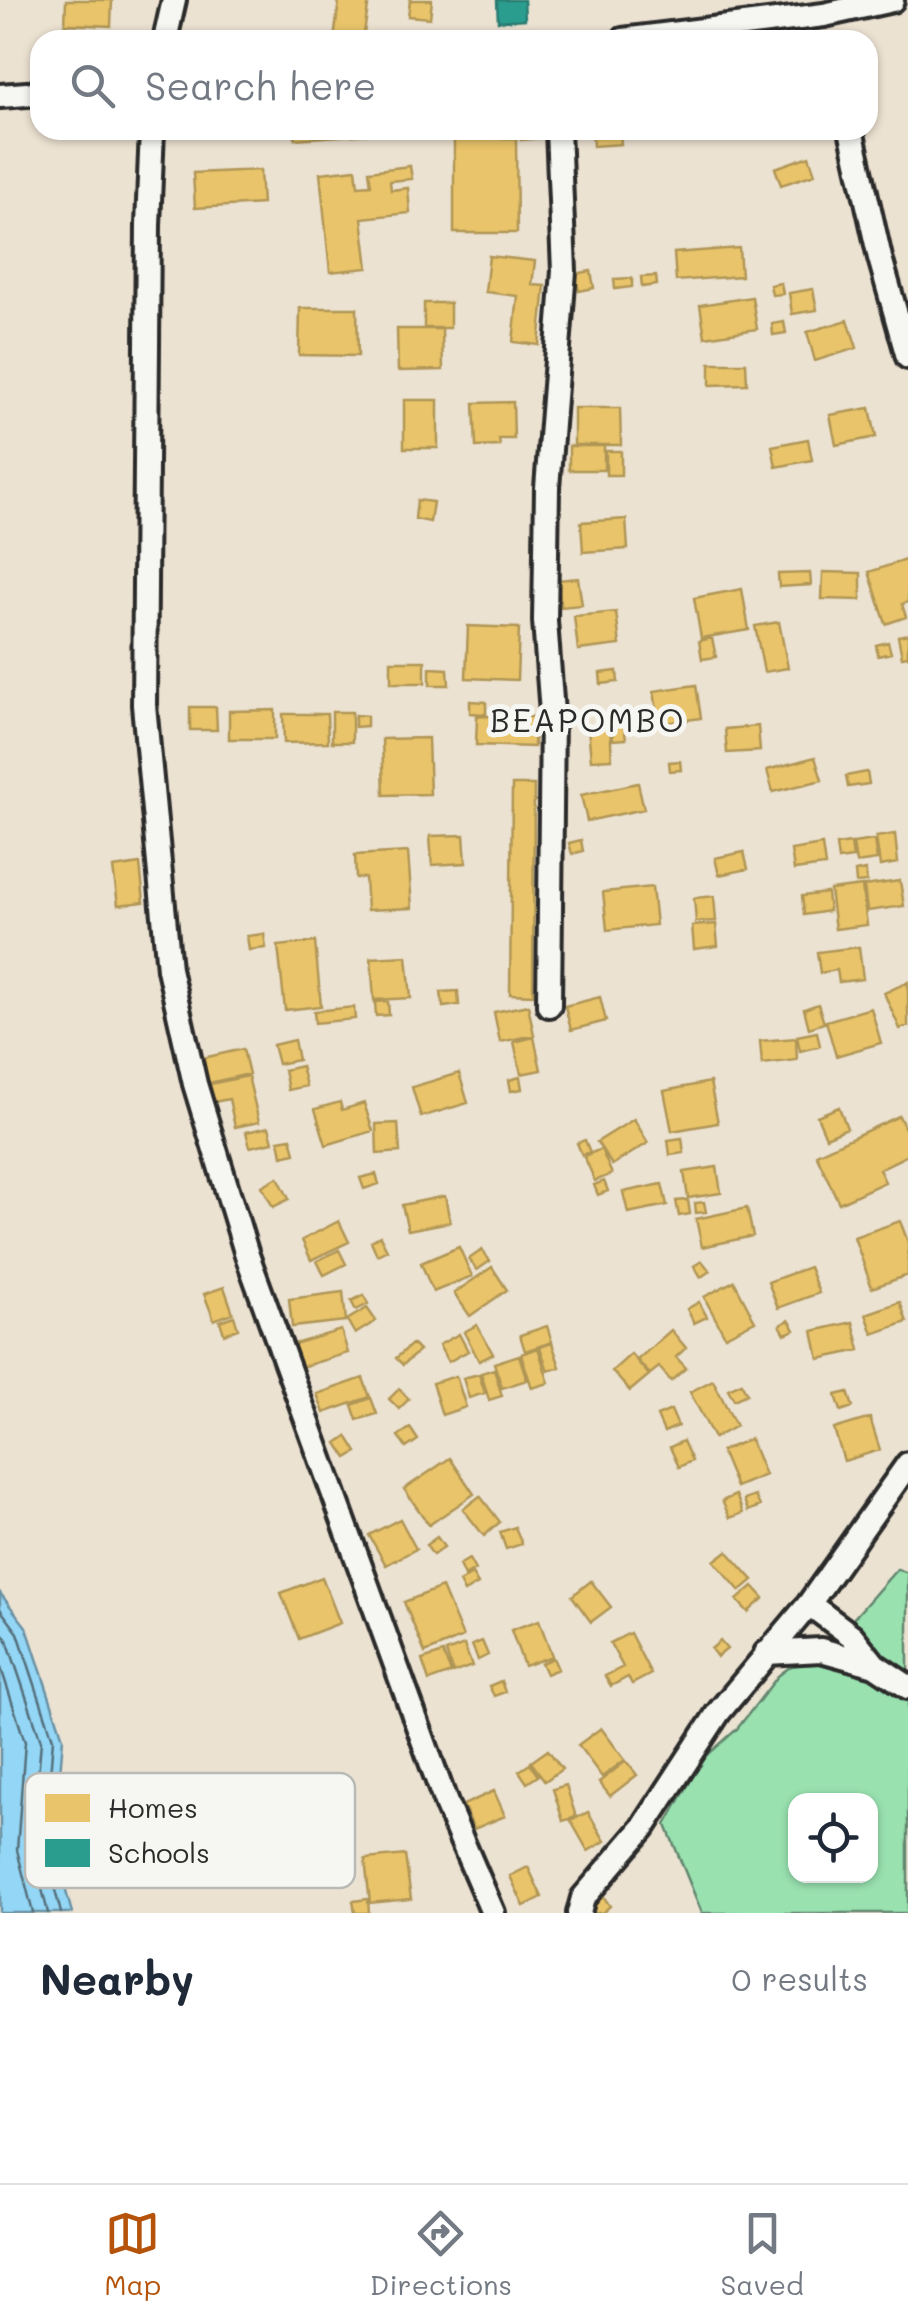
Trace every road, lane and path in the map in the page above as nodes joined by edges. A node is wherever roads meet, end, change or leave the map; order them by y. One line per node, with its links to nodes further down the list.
1 (174, 0): 4 (street)
2 (892, 0): 3 (street)
3 (824, 16): 5 (street); 6 (street)
4 (167, 30)
5 (707, 30)
6 (828, 30)
7 (30, 94): 8 (street)
8 (0, 96)
9 (152, 140): 19 (street)
10 (558, 140): 13 (street)
11 (853, 140): 12 (street)
12 (908, 357)
13 (550, 1005)
14 (908, 1464): 15 (street)
15 (809, 1604): 16 (street); 17 (street)
16 (766, 1653): 17 (street); 20 (street)
17 (875, 1665): 18 (street)
18 (908, 1687)
19 (493, 1913)
20 (579, 1913)

